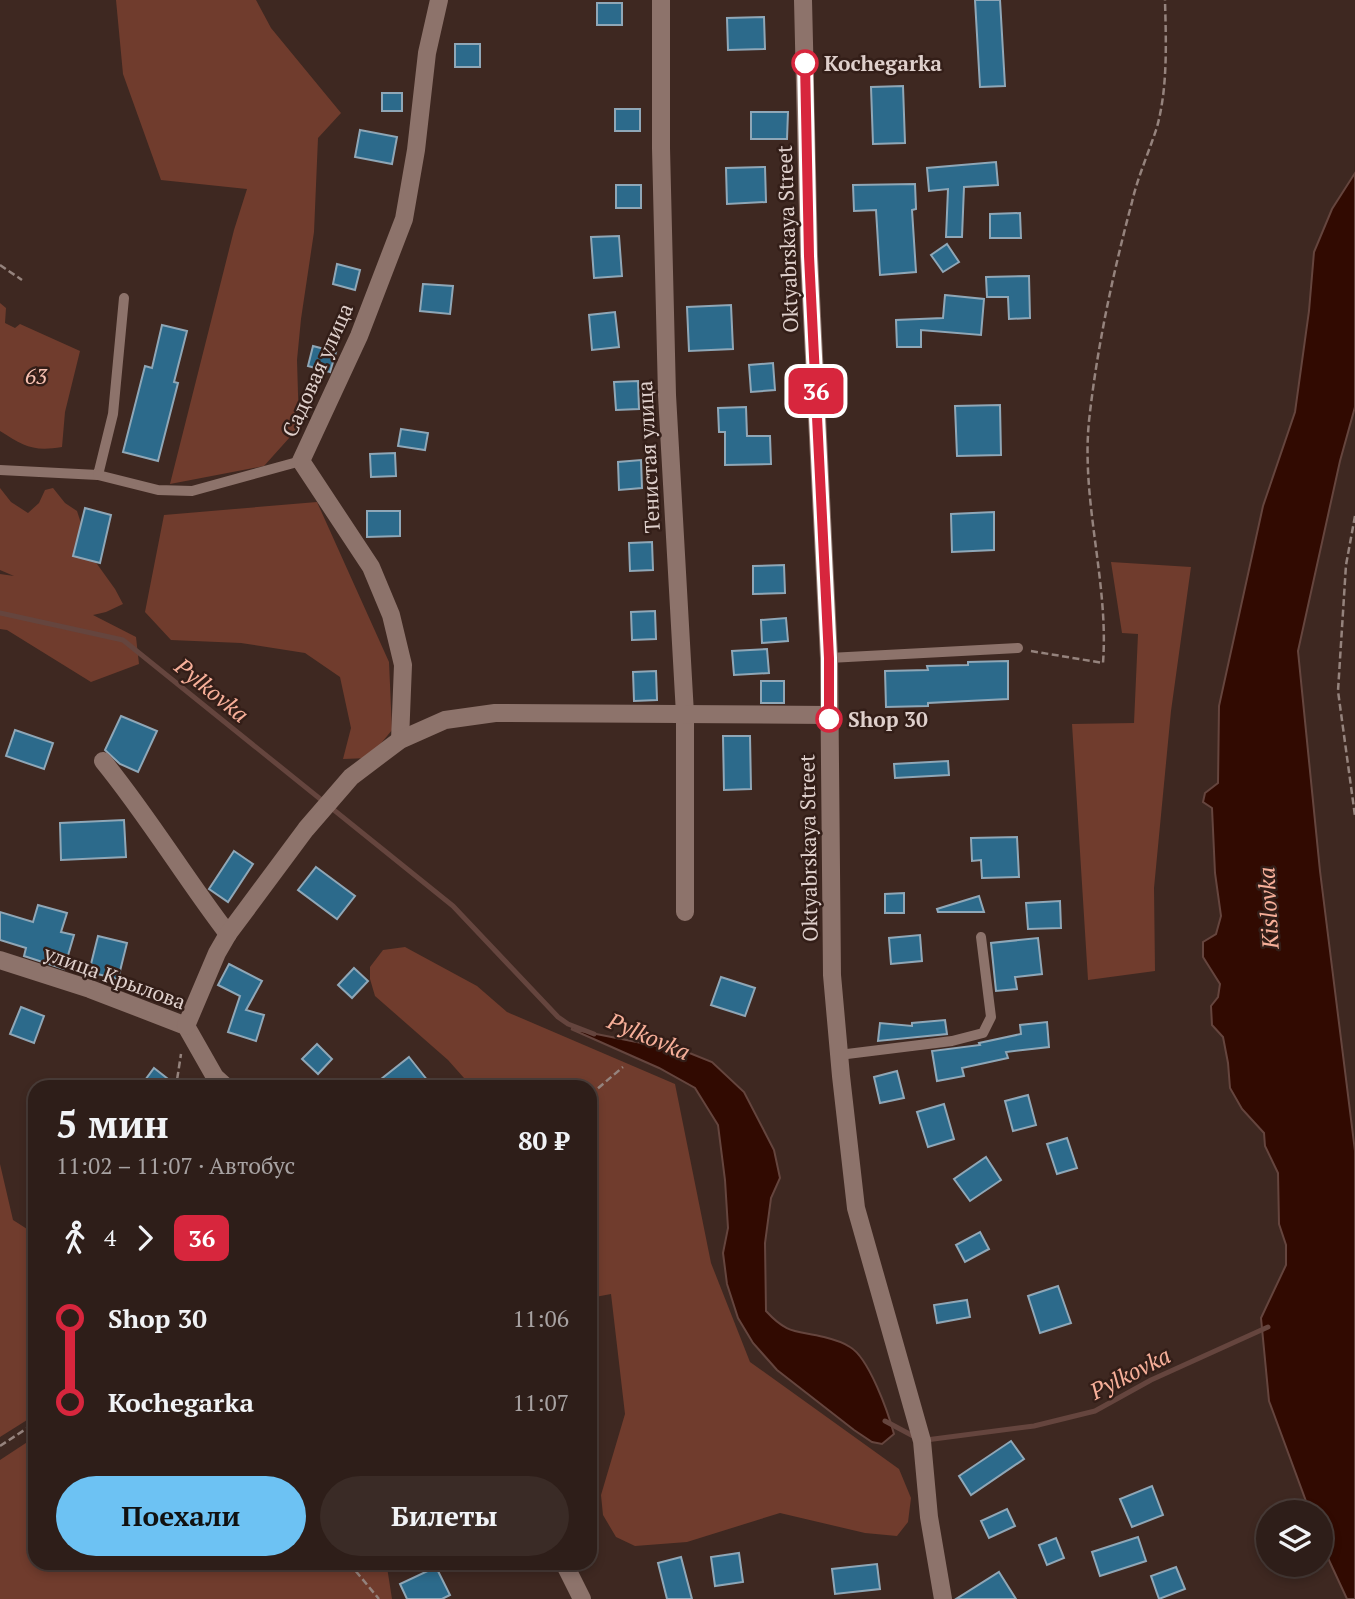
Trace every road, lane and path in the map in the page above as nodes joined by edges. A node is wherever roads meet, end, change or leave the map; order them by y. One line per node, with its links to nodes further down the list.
1 (439, 0): 8 (street, Садовая улица)
2 (661, 0): 14 (street, Тенистая улица)
3 (803, 0): 13 (street, Oktyabrskaya Street)
4 (1165, 0): 12 (path)
5 (0, 265): 6 (path)
6 (22, 280)
7 (124, 298): 10 (lane)
8 (301, 461): 10 (lane); 16 (street, Садовая улица)
9 (0, 470): 10 (lane)
10 (98, 475)
11 (1355, 516): 18 (path)
12 (1018, 648): 13 (lane)
13 (829, 658): 15 (street, Oktyabrskaya Street)
14 (685, 715): 15 (street); 16 (street); 19 (street, Тенистая улица)
15 (829, 715): 25 (street, Oktyabrskaya Street)
16 (400, 740): 20 (street)
17 (103, 761): 20 (street)
18 (1355, 816)
19 (685, 912)
20 (228, 934): 23 (street)
21 (981, 937): 25 (lane)
22 (0, 960): 23 (street, улица Крылова)
23 (186, 1026): 28 (street, улица Крылова)
24 (181, 1053): 27 (path)
25 (839, 1055): 36 (street, Oktyabrskaya Street)
26 (623, 1067): 29 (path)
27 (177, 1080)
28 (218, 1080)
29 (597, 1089)
30 (28, 1428): 31 (path)
31 (0, 1446)
32 (355, 1570): 34 (path)
33 (568, 1570): 35 (street)
34 (379, 1599)
35 (582, 1599)
36 (943, 1599)

